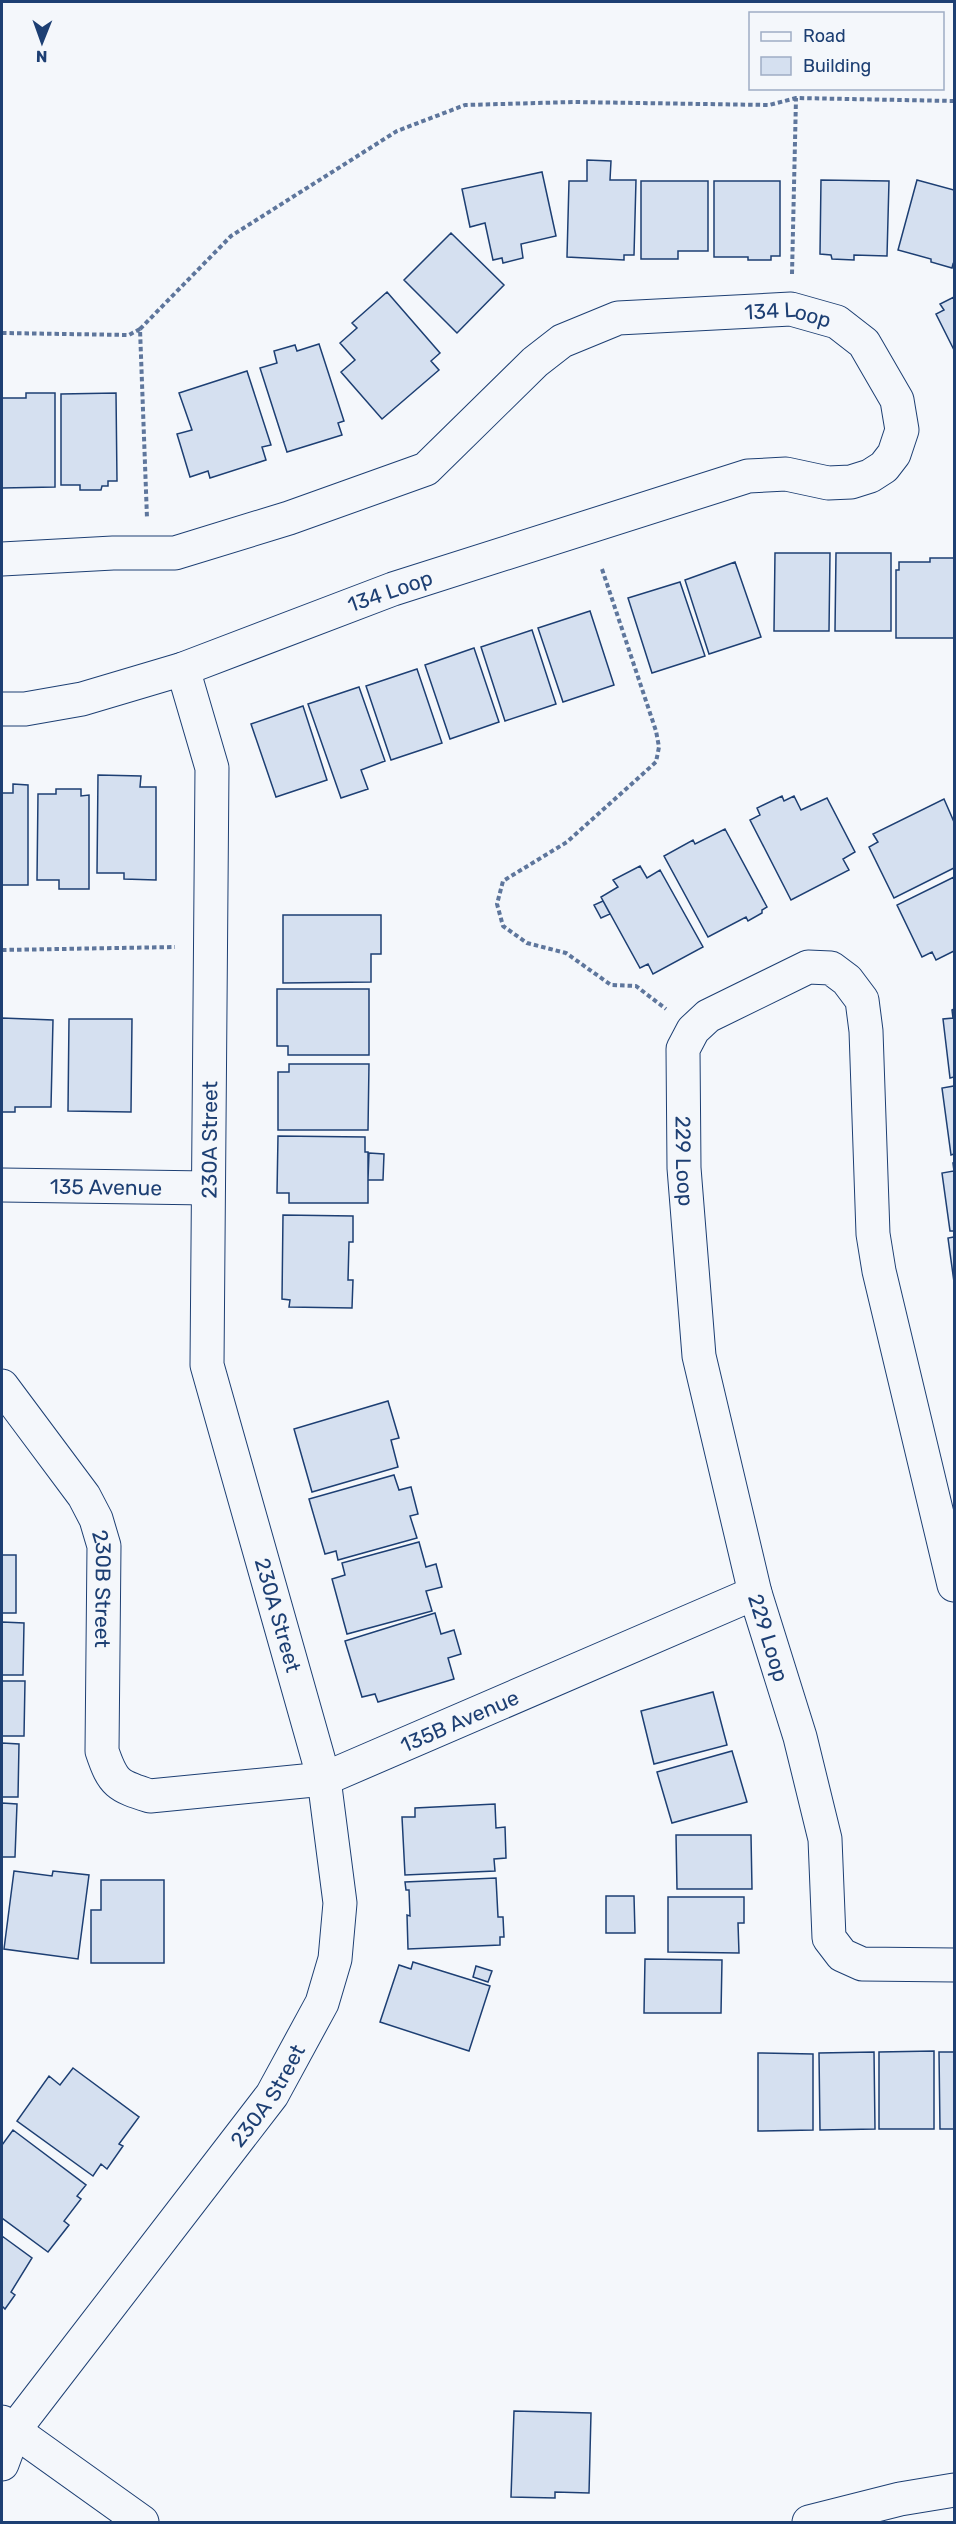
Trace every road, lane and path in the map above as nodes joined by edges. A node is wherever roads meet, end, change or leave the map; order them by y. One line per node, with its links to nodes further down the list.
1 (796, 98): 2 (path); 3 (path); 4 (path)
2 (954, 100)
3 (792, 285)
4 (140, 330): 5 (path); 6 (path)
5 (2, 333)
6 (148, 528)
7 (2, 559): 9 (street, 134 Loop)
8 (602, 569): 13 (path)
9 (183, 669): 10 (street, 134 Loop); 11 (street, 230A Street)
10 (2, 709)
11 (211, 947): 12 (path); 15 (street, 230A Street)
12 (2, 950)
13 (674, 1015)
14 (2, 1185): 15 (street, 135 Avenue)
15 (208, 1188): 19 (street, 230A Street)
16 (2, 1386): 20 (street, 230B Street)
17 (954, 1585): 18 (street, 229 Loop)
18 (755, 1593): 19 (street, 135B Avenue); 21 (street, 229 Loop)
19 (324, 1779): 20 (street, 135B Avenue); 22 (street, 230A Street)
20 (150, 1796)
21 (954, 1965)
22 (8, 2426): 23 (street, 230A Street); 25 (street)
23 (2, 2463)
24 (954, 2490): 26 (street)
25 (142, 2523)
26 (809, 2523)

